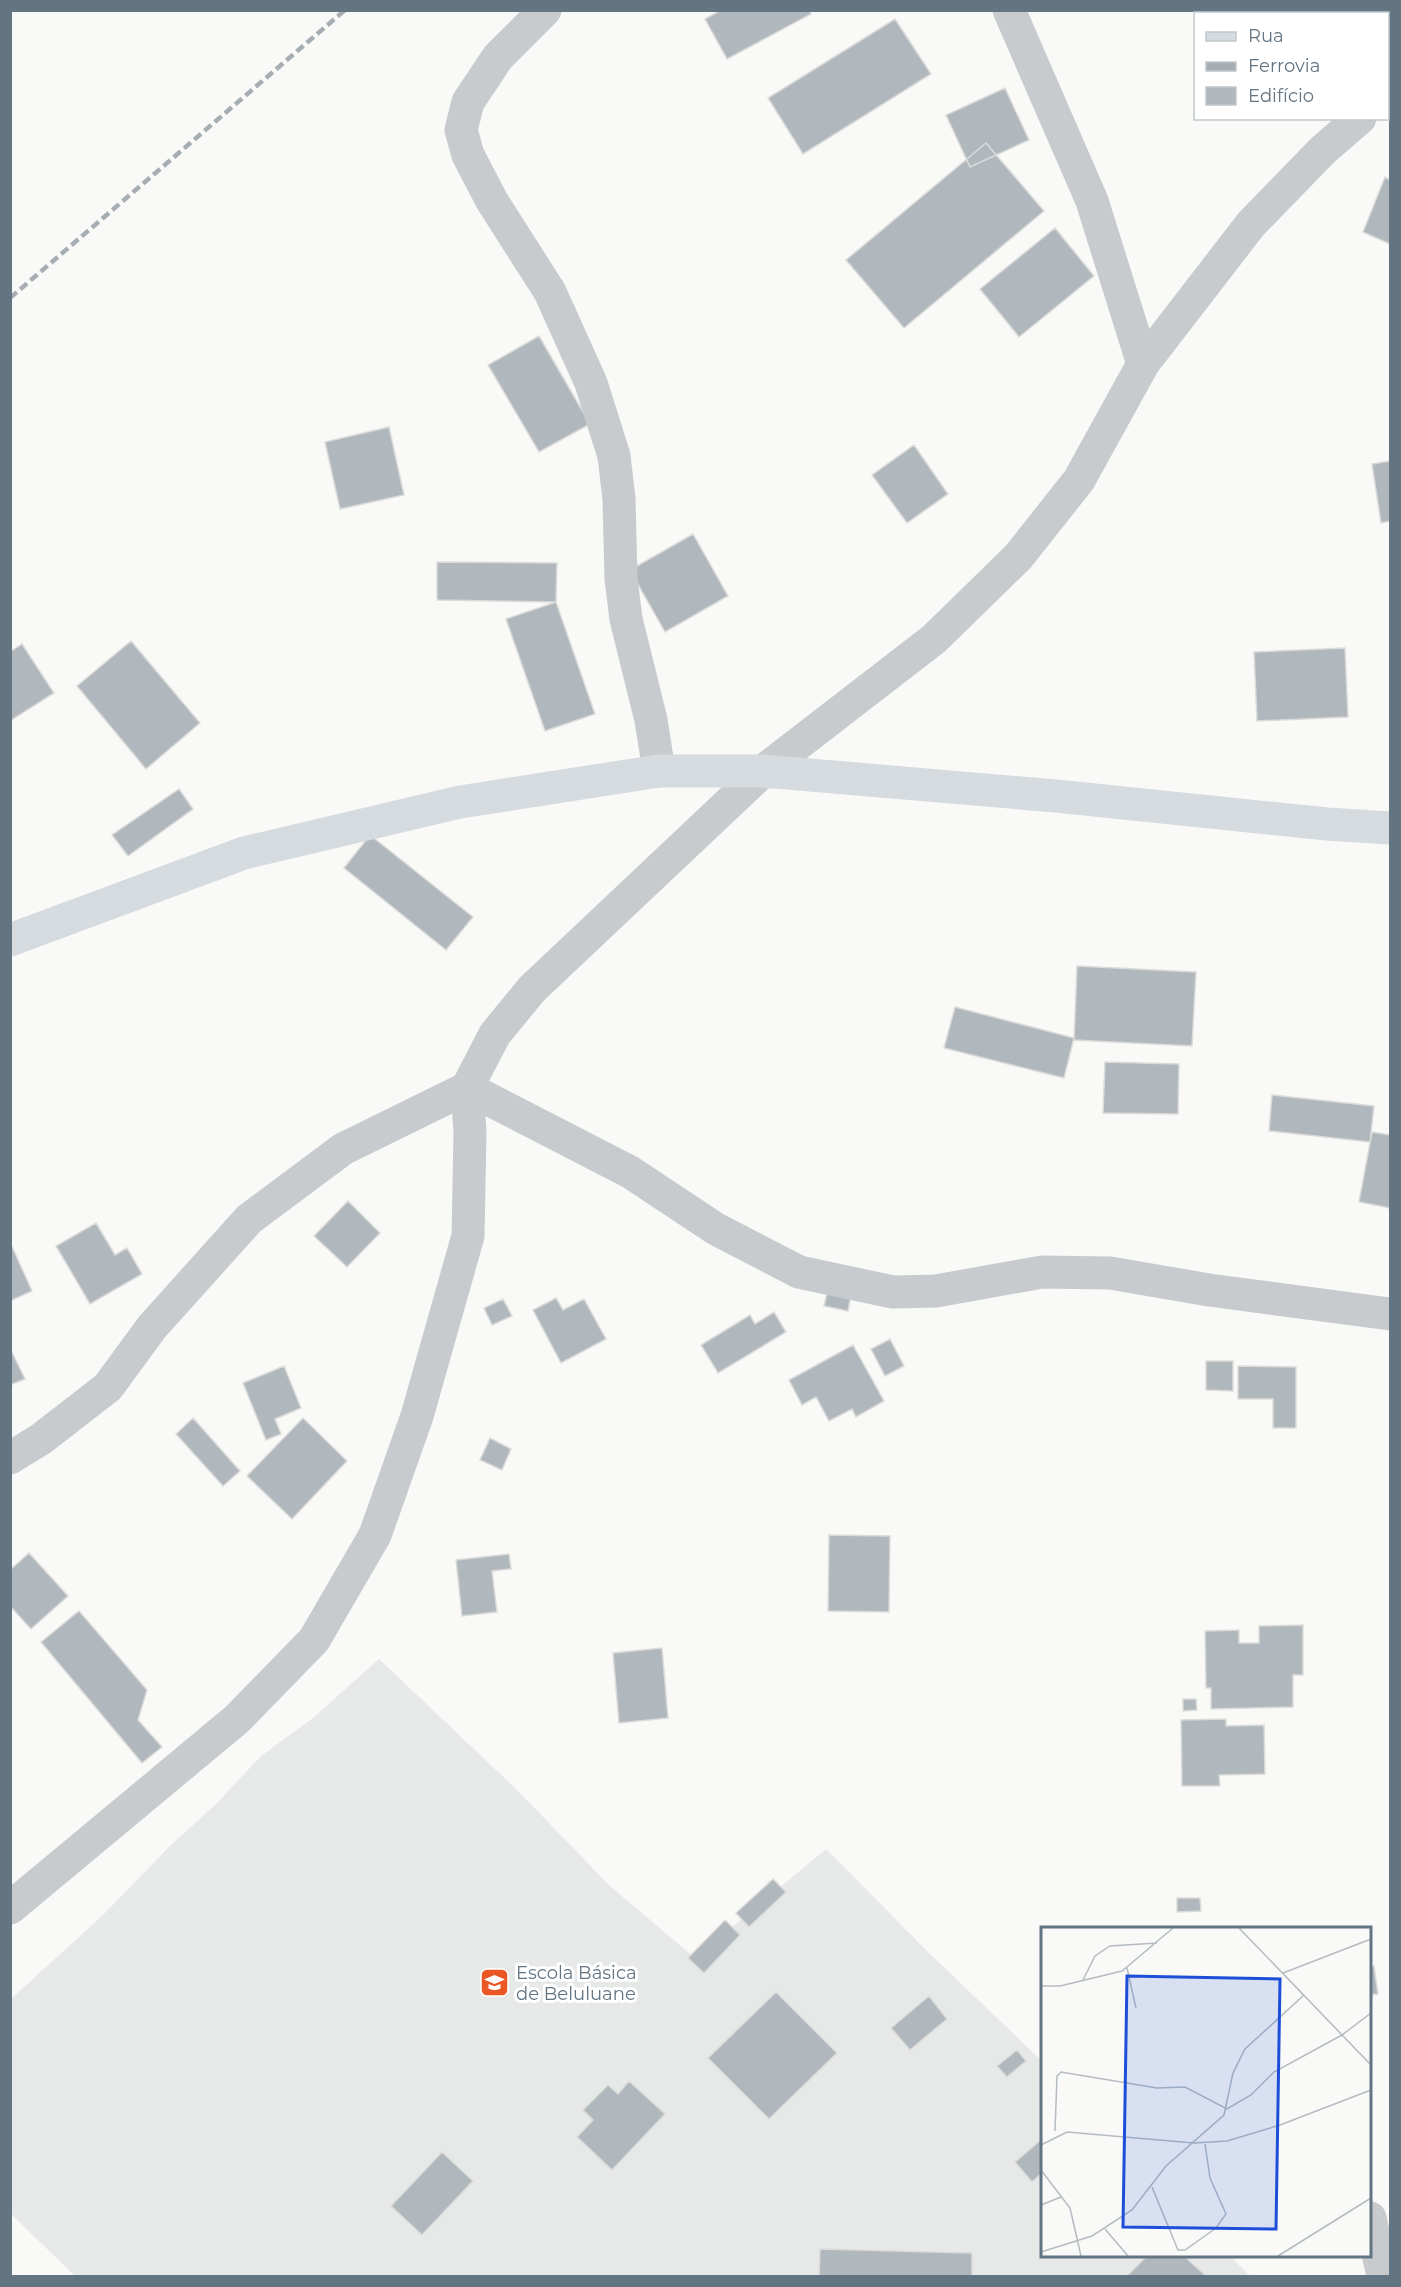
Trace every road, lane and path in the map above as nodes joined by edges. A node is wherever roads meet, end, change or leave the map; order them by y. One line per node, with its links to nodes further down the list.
1 (544, 10): 5 (street)
2 (1009, 10): 4 (street)
3 (1358, 120): 4 (street)
4 (1143, 364): 6 (street)
5 (659, 771): 6 (street); 8 (street)
6 (763, 771): 7 (street); 9 (street)
7 (1390, 828)
8 (10, 940)
9 (467, 1088): 10 (street); 11 (street); 12 (street)
10 (1390, 1314)
11 (10, 1458)
12 (10, 1908)
13 (1371, 2223): 14 (street)
14 (1383, 2277)

